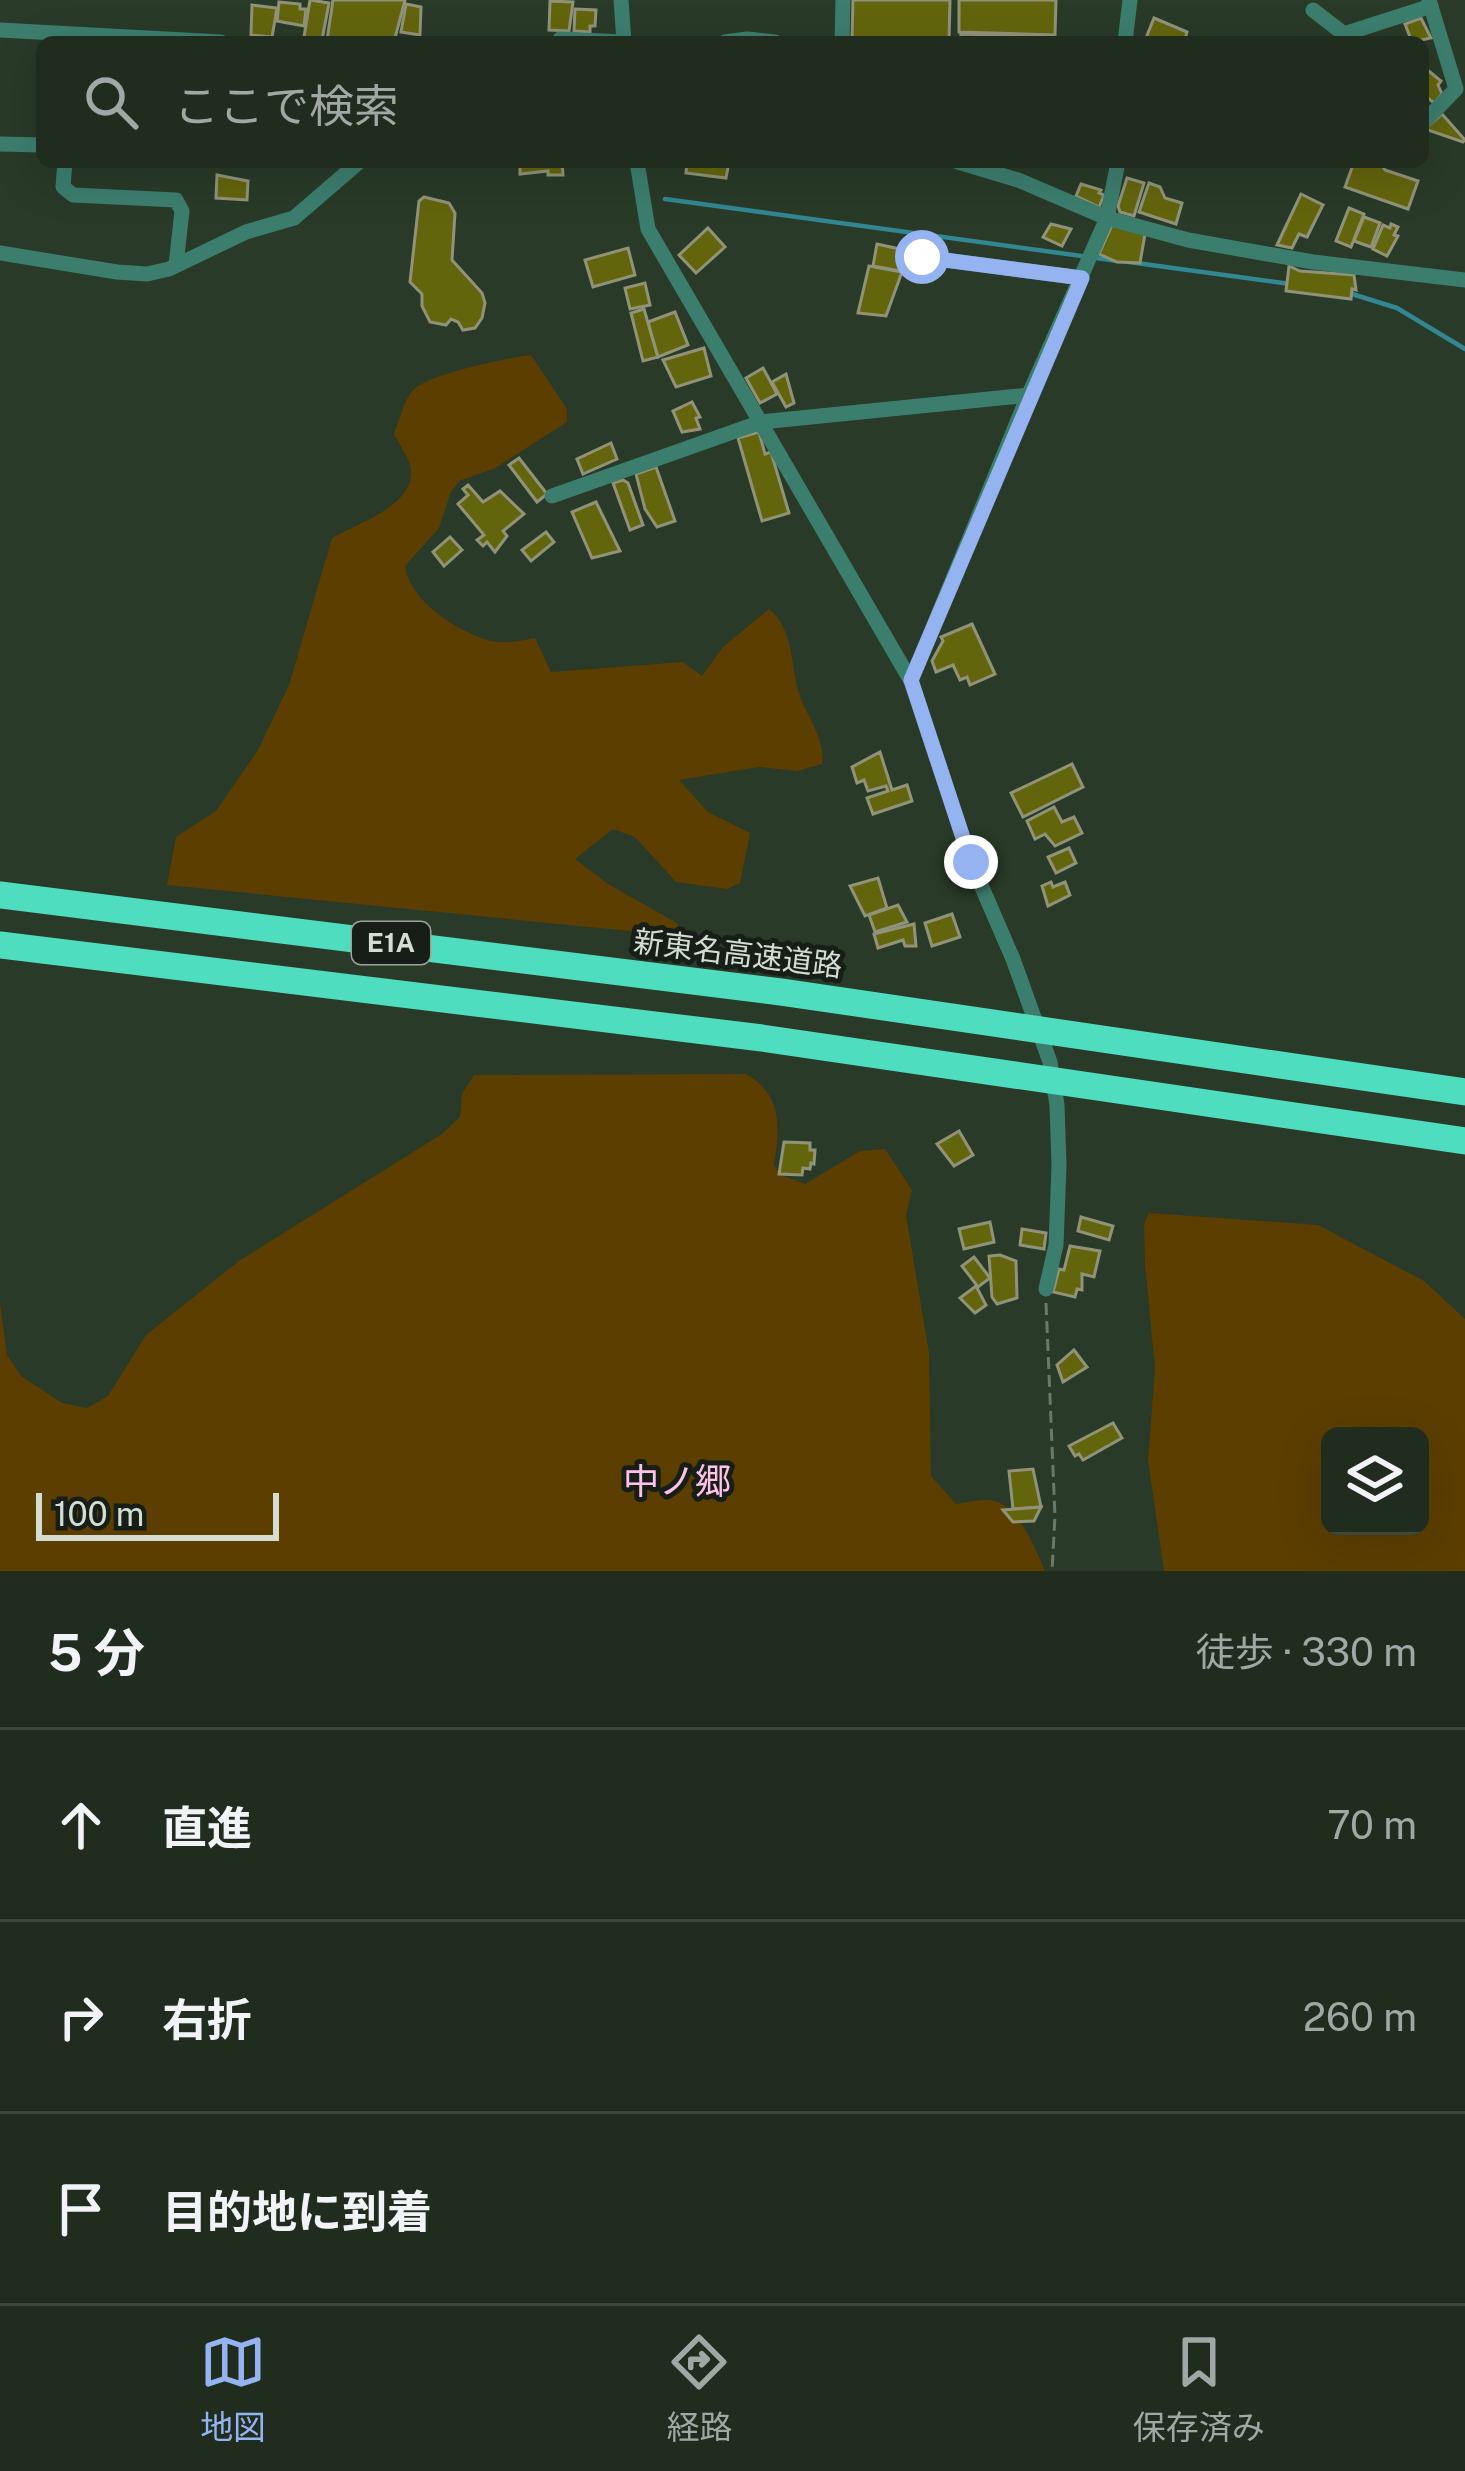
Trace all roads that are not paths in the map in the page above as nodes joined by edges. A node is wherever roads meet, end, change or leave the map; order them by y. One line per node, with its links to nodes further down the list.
1 (621, 0): 8 (street)
2 (843, 0): 9 (street)
3 (1130, 0): 10 (street)
4 (1430, 3): 5 (street); 11 (street)
5 (1312, 10)
6 (0, 29): 7 (street)
7 (119, 36)
8 (624, 36)
9 (842, 36)
10 (1126, 36)
11 (1459, 79): 12 (street)
12 (1429, 117)
13 (0, 144): 14 (street)
14 (36, 145)
15 (65, 168): 23 (street)
16 (352, 168): 23 (street)
17 (638, 168): 27 (street)
18 (977, 168): 20 (street)
19 (1117, 168): 20 (street)
20 (1107, 218): 24 (street); 25 (street)
21 (0, 253): 23 (street)
22 (922, 257): 24 (street)
23 (176, 265)
24 (1082, 278): 26 (street)
25 (1465, 280)
26 (1029, 395): 27 (street); 29 (street)
27 (760, 422): 28 (street); 29 (street)
28 (552, 496)
29 (911, 680): 34 (street)
30 (0, 895): 32 (highway, 新東名高速道路 / E1A)
31 (0, 945): 33 (highway, E1A)
32 (1465, 1091)
33 (1465, 1141)
34 (1046, 1289)

